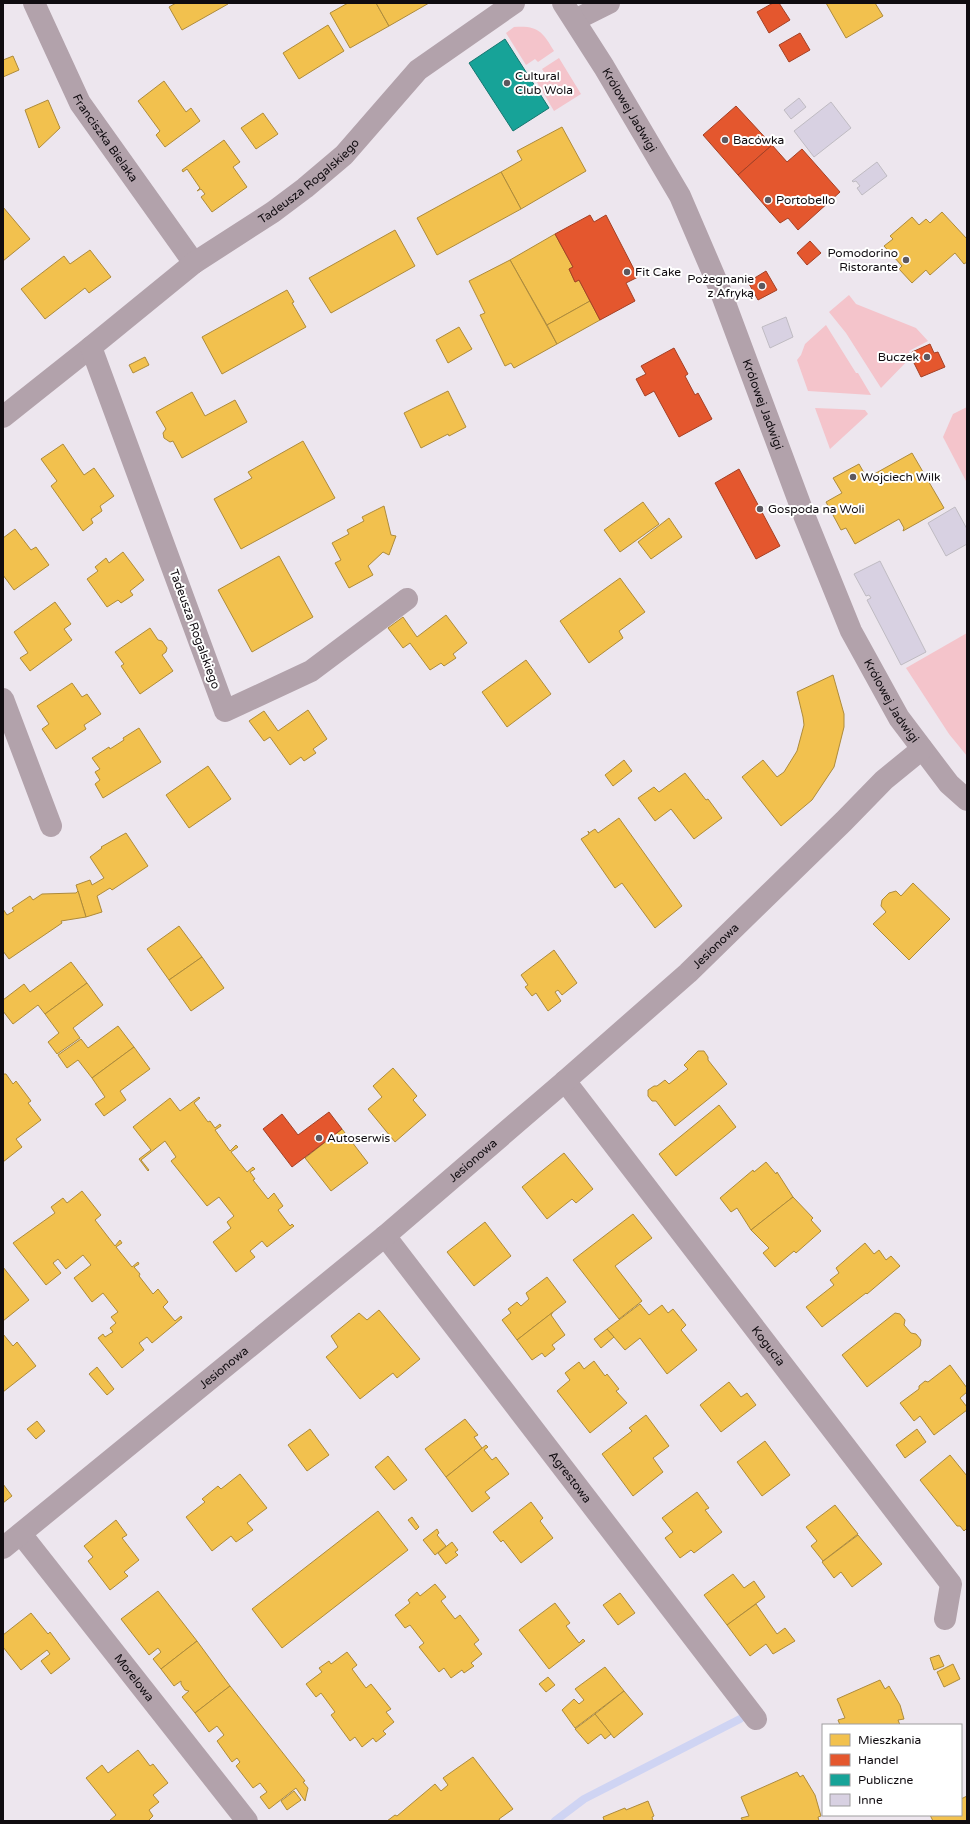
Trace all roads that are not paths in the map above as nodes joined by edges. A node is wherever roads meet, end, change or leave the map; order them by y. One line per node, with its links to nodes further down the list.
1 (34, 3): 5 (street, Franciszka Bielaka)
2 (514, 3): 5 (street, Tadeusza Rogalskiego)
3 (609, 3): 4 (street)
4 (569, 12): 10 (street, Królowej Jadwigi)
5 (194, 263): 6 (street, Tadeusza Rogalskiego)
6 (91, 347): 7 (street, Tadeusza Rogalskiego); 8 (street, Tadeusza Rogalskiego)
7 (3, 417)
8 (407, 599)
9 (3, 698): 12 (street)
10 (922, 749): 11 (street, Królowej Jadwigi); 13 (street, Jesionowa)
11 (967, 800)
12 (51, 826)
13 (565, 1081): 14 (street, Jesionowa); 17 (street, Kogucia)
14 (385, 1236): 15 (street, Jesionowa); 18 (street, Agrestowa)
15 (21, 1534): 16 (street, Jesionowa); 19 (street, Morelowa)
16 (3, 1548)
17 (945, 1618)
18 (756, 1719)
19 (247, 1821)

